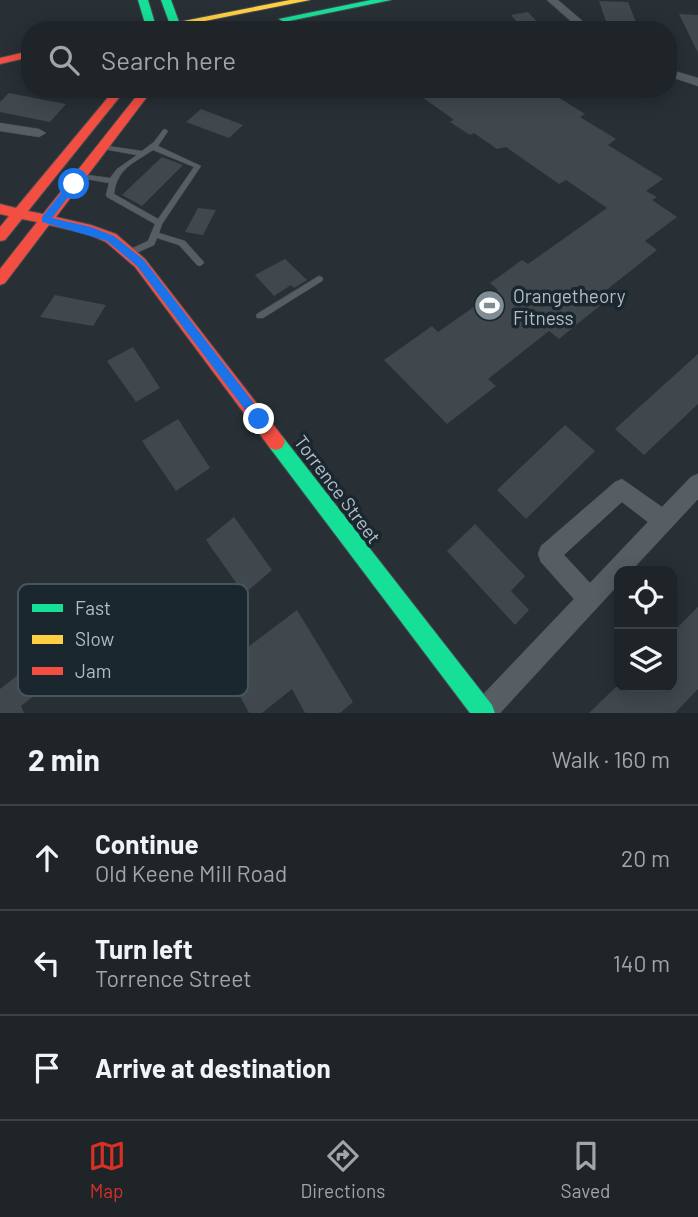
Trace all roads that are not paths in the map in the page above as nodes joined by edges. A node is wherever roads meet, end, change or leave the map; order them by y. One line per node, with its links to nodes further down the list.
1 (143, 0): 6 (main road)
2 (166, 0): 7 (main road)
3 (305, 0): 8 (main road)
4 (386, 0): 9 (main road)
5 (552, 0): 10 (street)
6 (147, 21)
7 (174, 21)
8 (205, 21)
9 (278, 21)
10 (577, 21)
11 (21, 56): 12 (main road)
12 (0, 61)
13 (21, 71): 15 (main road)
14 (677, 75): 16 (street)
15 (0, 76)
16 (698, 82)
17 (110, 98): 20 (main road)
18 (114, 98): 20 (main road)
19 (142, 98): 24 (main road)
20 (103, 111): 30 (main road)
21 (0, 127): 23 (street)
22 (165, 131): 25 (lane)
23 (39, 133)
24 (103, 147): 26 (lane); 27 (main road)
25 (153, 147): 26 (lane); 32 (lane)
26 (141, 153): 28 (lane)
27 (80, 176): 28 (lane); 31 (main road)
28 (113, 181): 32 (lane)
29 (0, 209): 30 (main road, Torrence Street)
30 (19, 213): 31 (main road, Torrence Street); 34 (main road)
31 (45, 220): 35 (main road, Torrence Street); 37 (main road)
32 (159, 223): 33 (lane)
33 (156, 234): 35 (lane); 36 (lane)
34 (0, 236)
35 (129, 253): 43 (main road, Torrence Street)
36 (200, 263)
37 (0, 279)
38 (319, 279): 39 (lane)
39 (260, 316)
40 (698, 484): 41 (street)
41 (663, 521): 42 (street); 42 (street)
42 (590, 600): 43 (street)
43 (484, 713)

